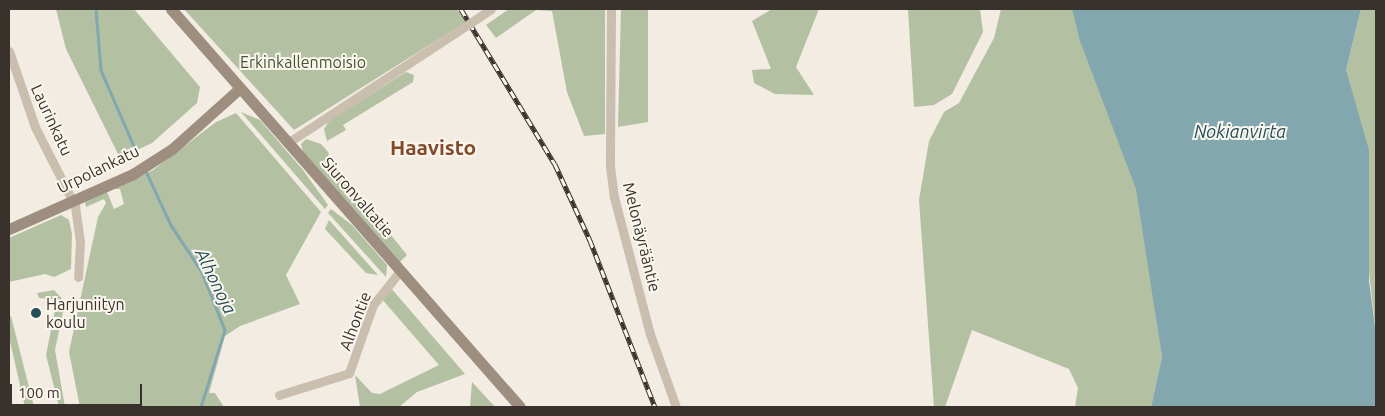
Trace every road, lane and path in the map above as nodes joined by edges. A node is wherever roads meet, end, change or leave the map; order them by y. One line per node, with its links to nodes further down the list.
1 (171, 9): 5 (main road, Siuronvaltatie)
2 (492, 9): 6 (street, bridge)
3 (611, 9): 13 (street, Melonäyrääntie)
4 (9, 51): 7 (street, Laurinkatu)
5 (240, 88): 6 (main road, Siuronvaltatie); 7 (main road, Urpolankatu)
6 (289, 142): 9 (main road, Siuronvaltatie)
7 (72, 199): 8 (main road, Urpolankatu); 10 (street, Laurinkatu)
8 (9, 229)
9 (400, 271): 11 (street, Alhontie); 12 (main road, Siuronvaltatie)
10 (78, 277)
11 (279, 395)
12 (520, 407)
13 (676, 407)

